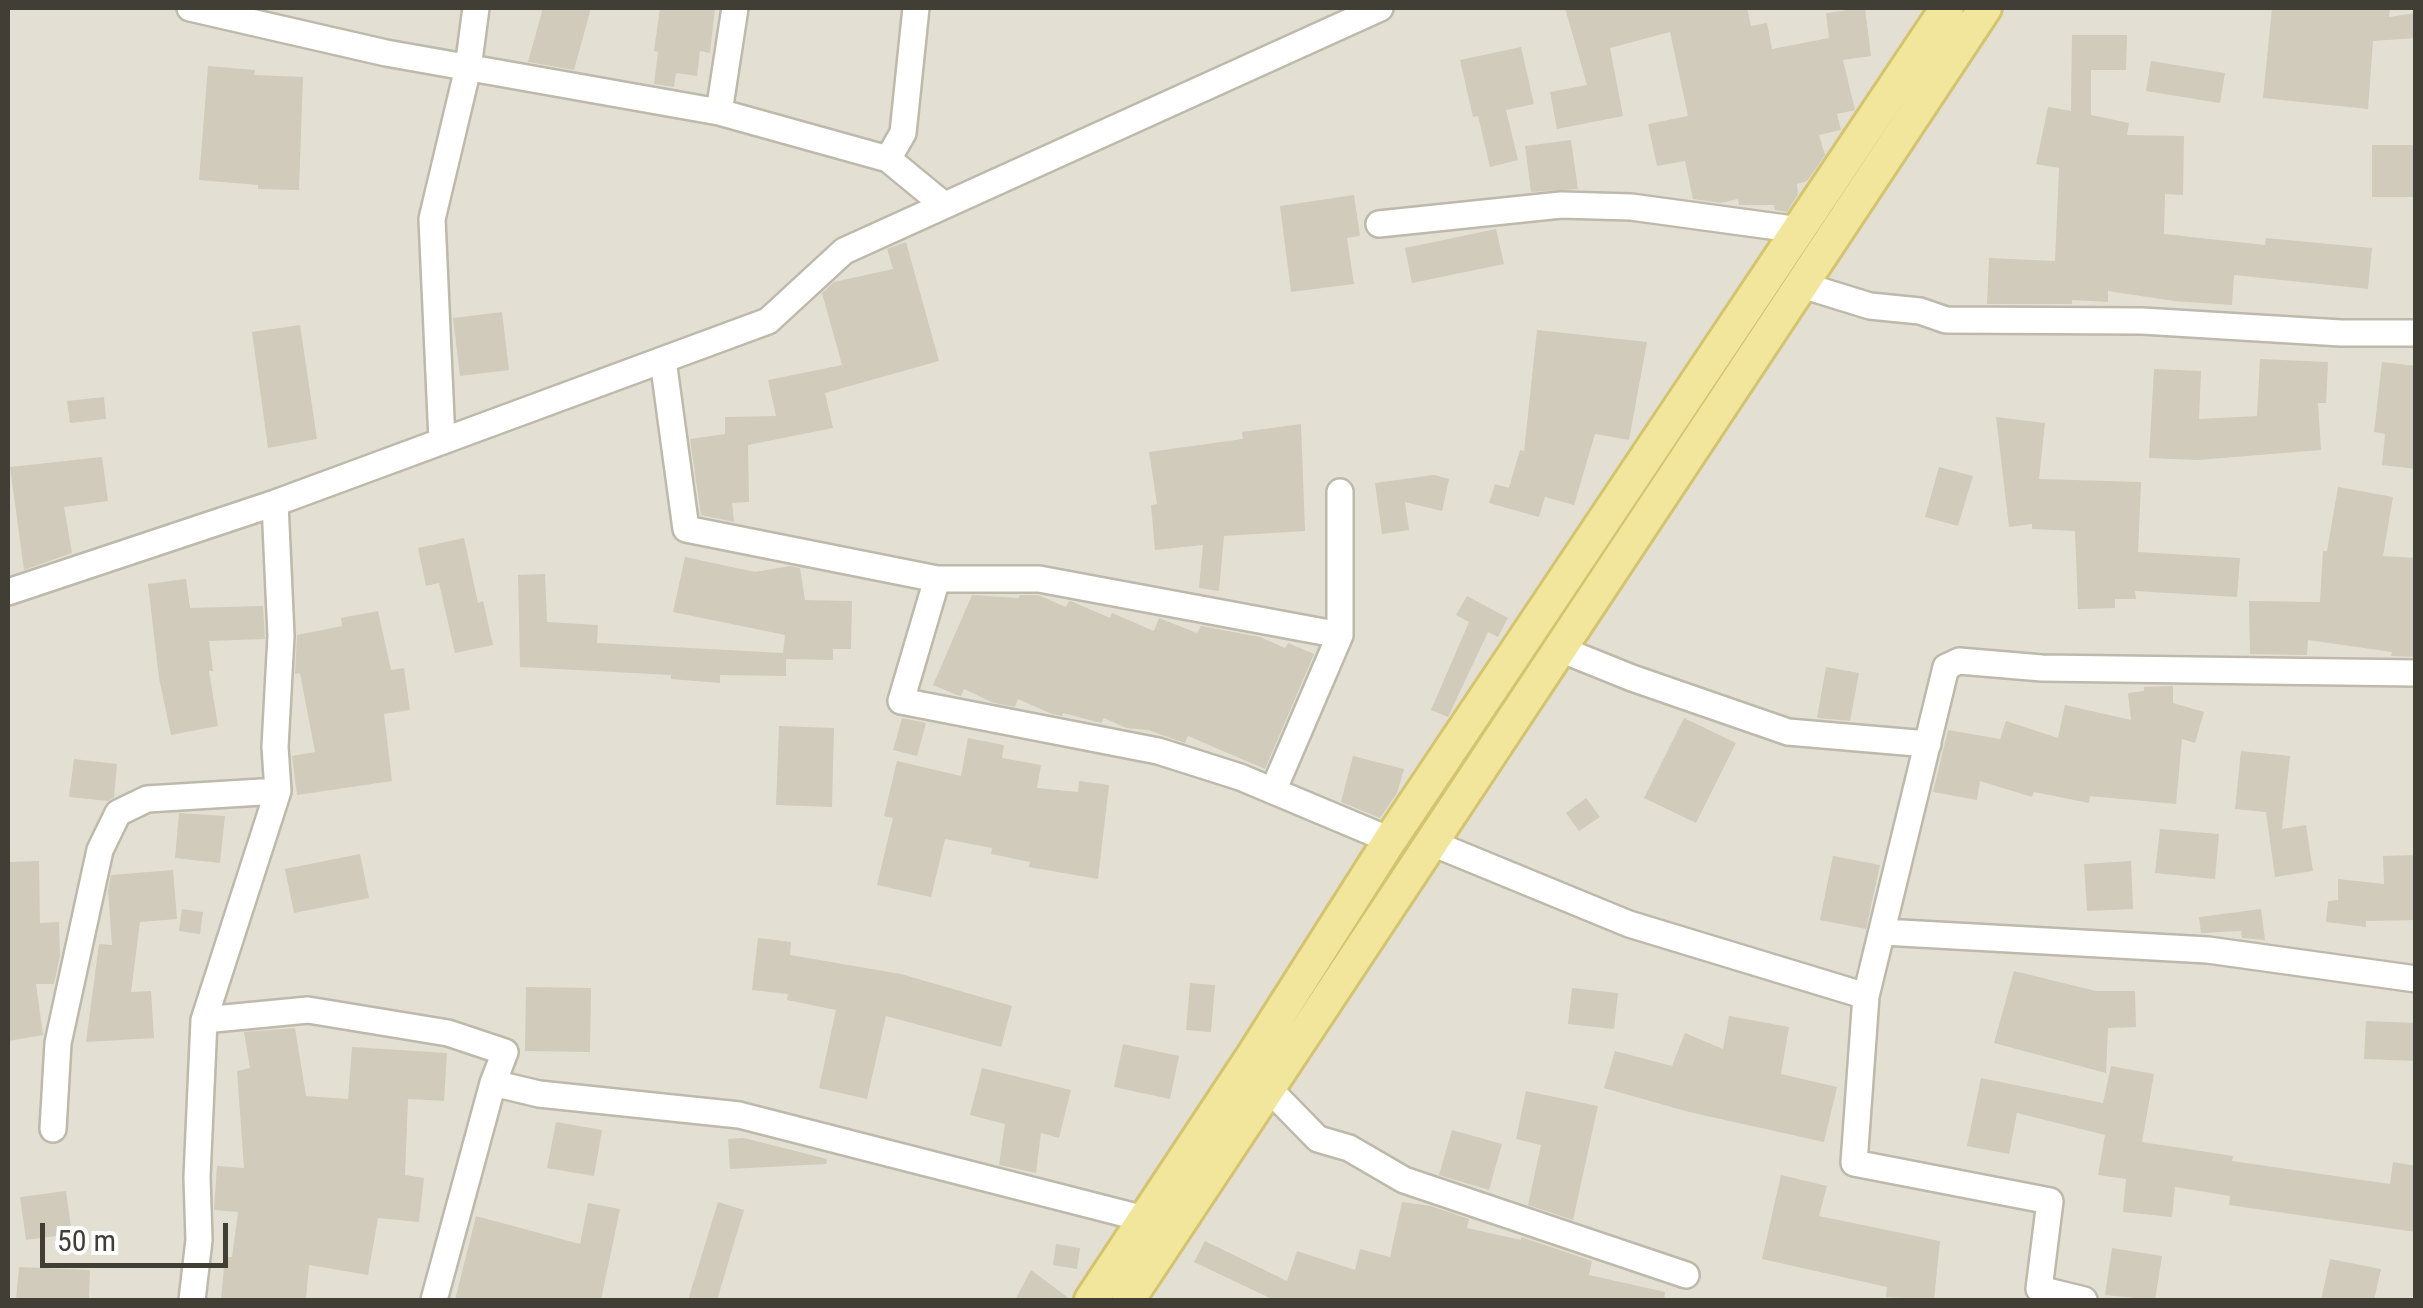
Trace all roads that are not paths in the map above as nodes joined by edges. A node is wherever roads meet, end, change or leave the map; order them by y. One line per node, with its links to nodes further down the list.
1 (190, 8): 8 (street)
2 (476, 8): 8 (street)
3 (735, 8): 9 (street)
4 (916, 8): 10 (street)
5 (1380, 8): 11 (street)
6 (1947, 8): 13 (main road)
7 (1985, 8): 14 (main road)
8 (468, 68): 9 (street); 17 (street)
9 (719, 112): 10 (street)
10 (888, 158): 11 (street)
11 (944, 205): 16 (street)
12 (1379, 224): 13 (street)
13 (1800, 230): 28 (main road)
14 (1802, 285): 15 (street); 23 (main road)
15 (2416, 333)
16 (663, 360): 17 (street); 20 (street)
17 (442, 441): 19 (street)
18 (1340, 492): 22 (street)
19 (275, 503): 21 (street); 27 (street)
20 (937, 579): 22 (street); 26 (street)
21 (8, 592)
22 (1340, 635): 26 (street)
23 (1560, 649): 25 (street); 29 (main road)
24 (2416, 674): 25 (street)
25 (1928, 744): 30 (street)
26 (1273, 791): 28 (street)
27 (278, 792): 33 (street); 36 (street)
28 (1390, 840): 37 (main road)
29 (1432, 843): 32 (street); 35 (main road)
30 (1883, 932): 31 (street); 32 (street)
31 (2416, 980)
32 (1866, 996): 43 (street)
33 (204, 1020): 34 (street); 39 (street)
34 (494, 1083): 37 (street); 40 (street)
35 (1269, 1089): 37 (main road); 38 (street)
36 (53, 1128)
37 (1158, 1228): 41 (main road); 42 (main road)
38 (1686, 1275)
39 (192, 1300)
40 (434, 1300)
41 (1091, 1300)
42 (1128, 1300)
43 (2084, 1300)

